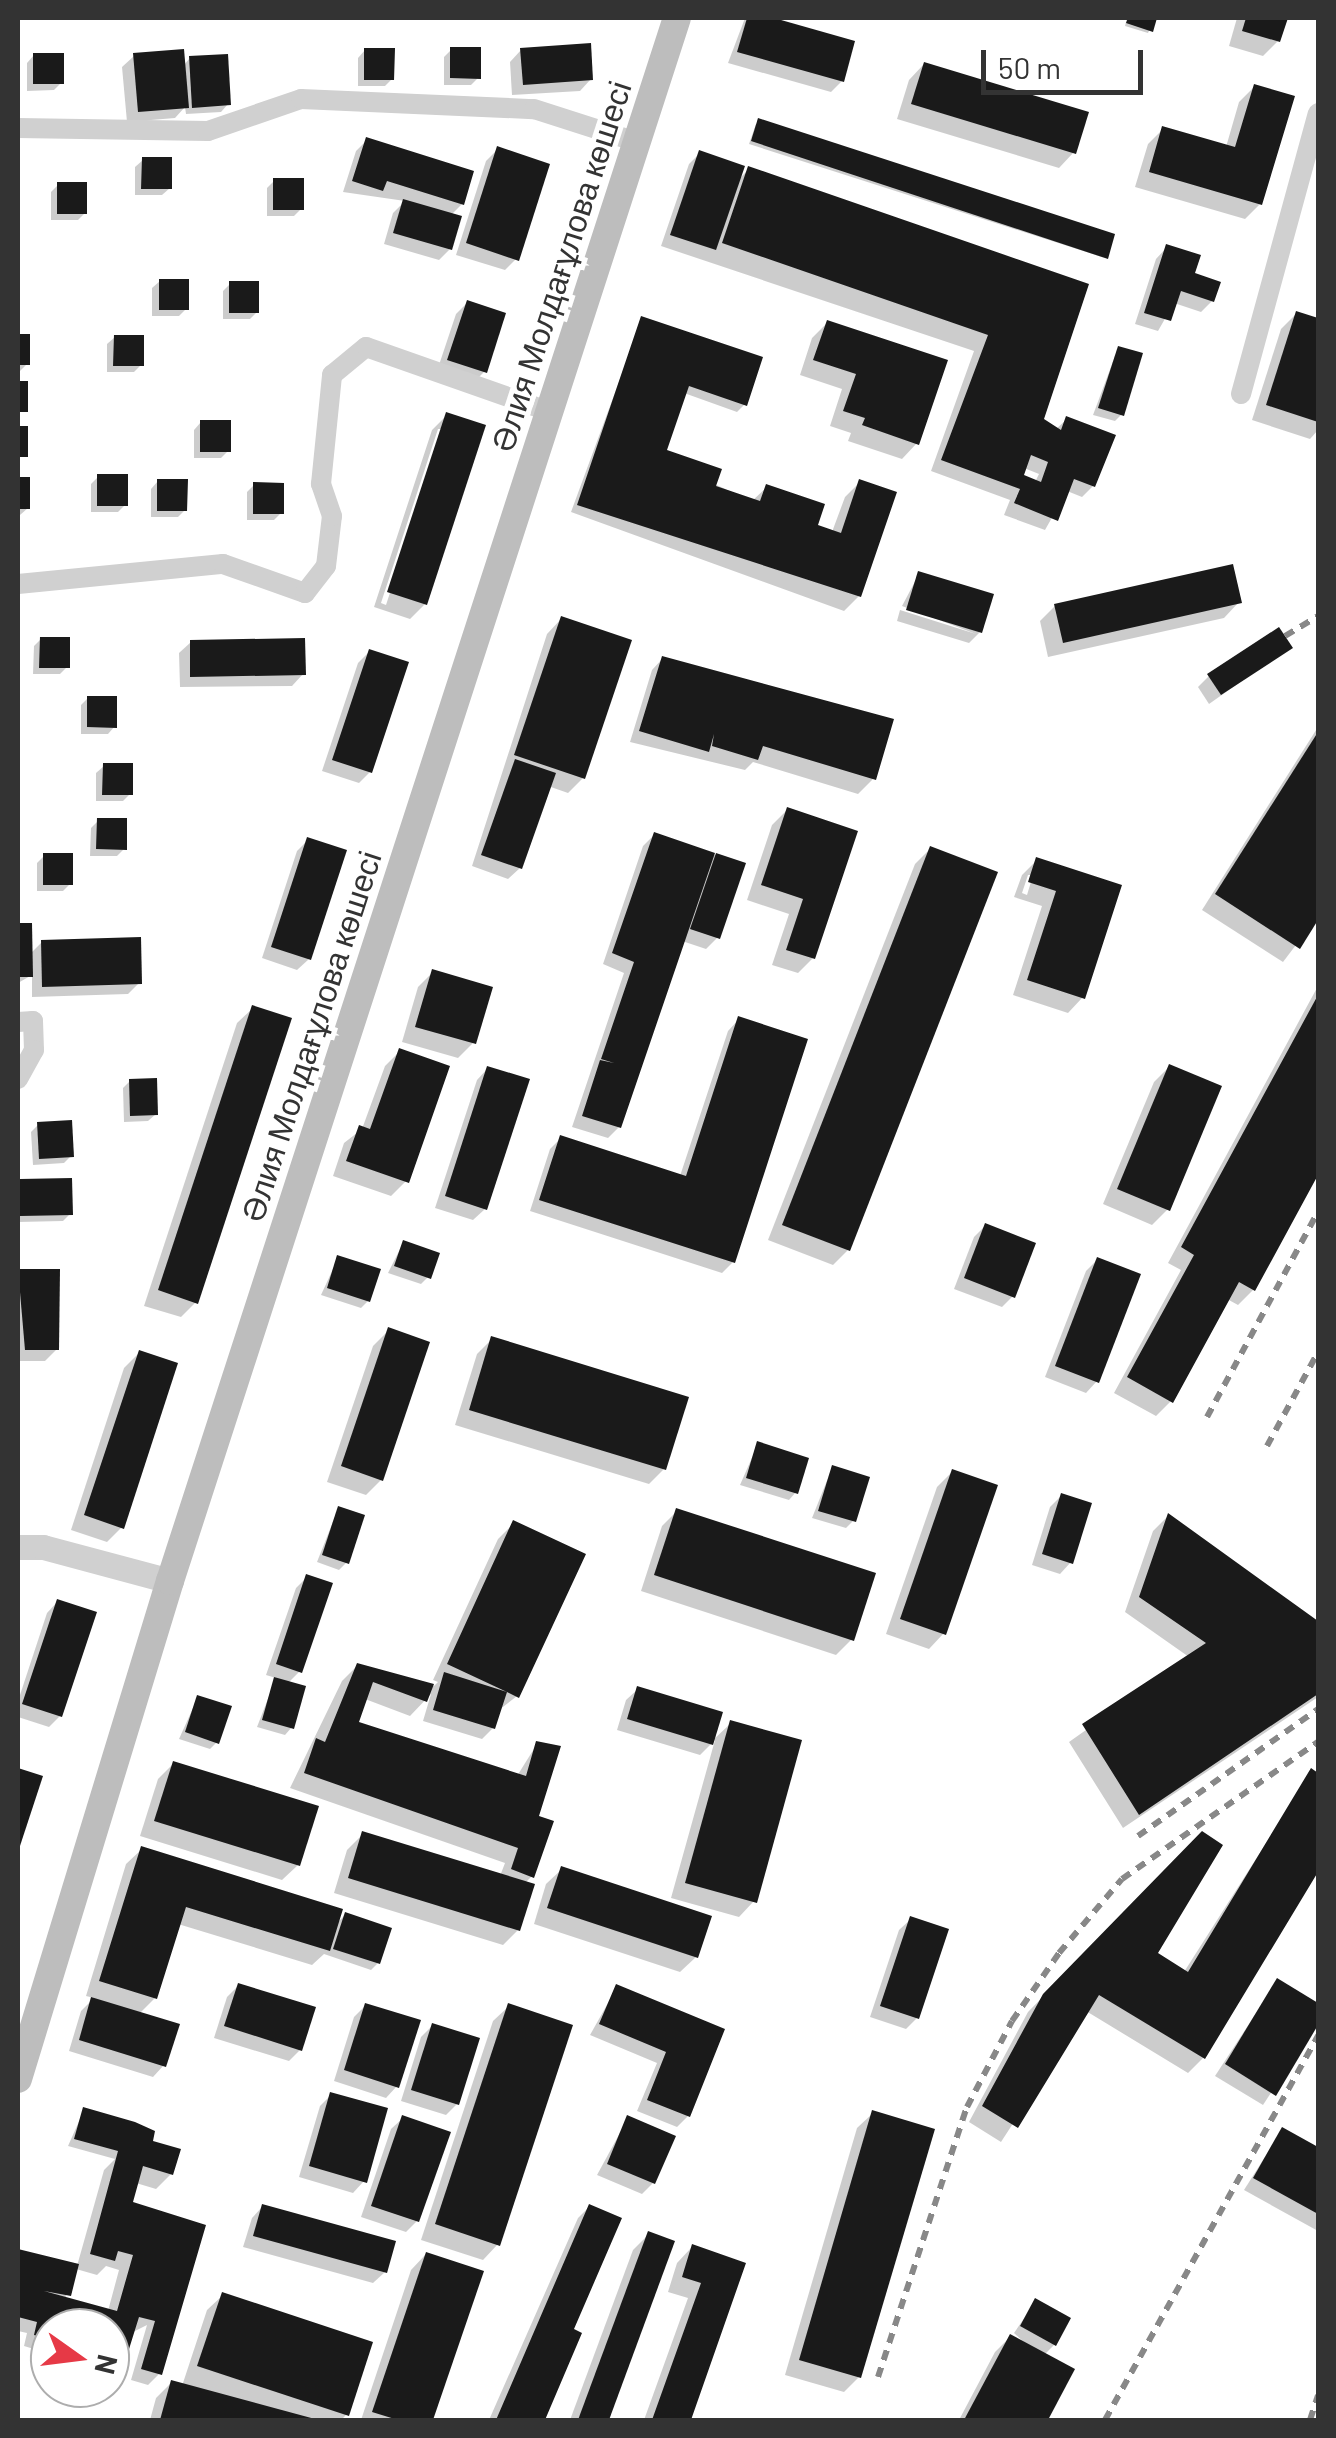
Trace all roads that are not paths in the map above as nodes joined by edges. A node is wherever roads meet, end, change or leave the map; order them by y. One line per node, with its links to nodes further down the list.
1 (677, 18): 4 (main road, Әлия Молдағұлова көшесі)
2 (1318, 113): 5 (street)
3 (18, 128): 4 (street)
4 (636, 142): 6 (main road, Әлия Молдағұлова көшесі)
5 (1240, 394)
6 (551, 412): 7 (street); 11 (main road, Әлия Молдағұлова көшесі)
7 (18, 584)
8 (18, 1022): 9 (street)
9 (18, 1079)
10 (18, 1547): 11 (street)
11 (170, 1581): 12 (main road, Әлия Молдағұлова көшесі)
12 (18, 2080)

